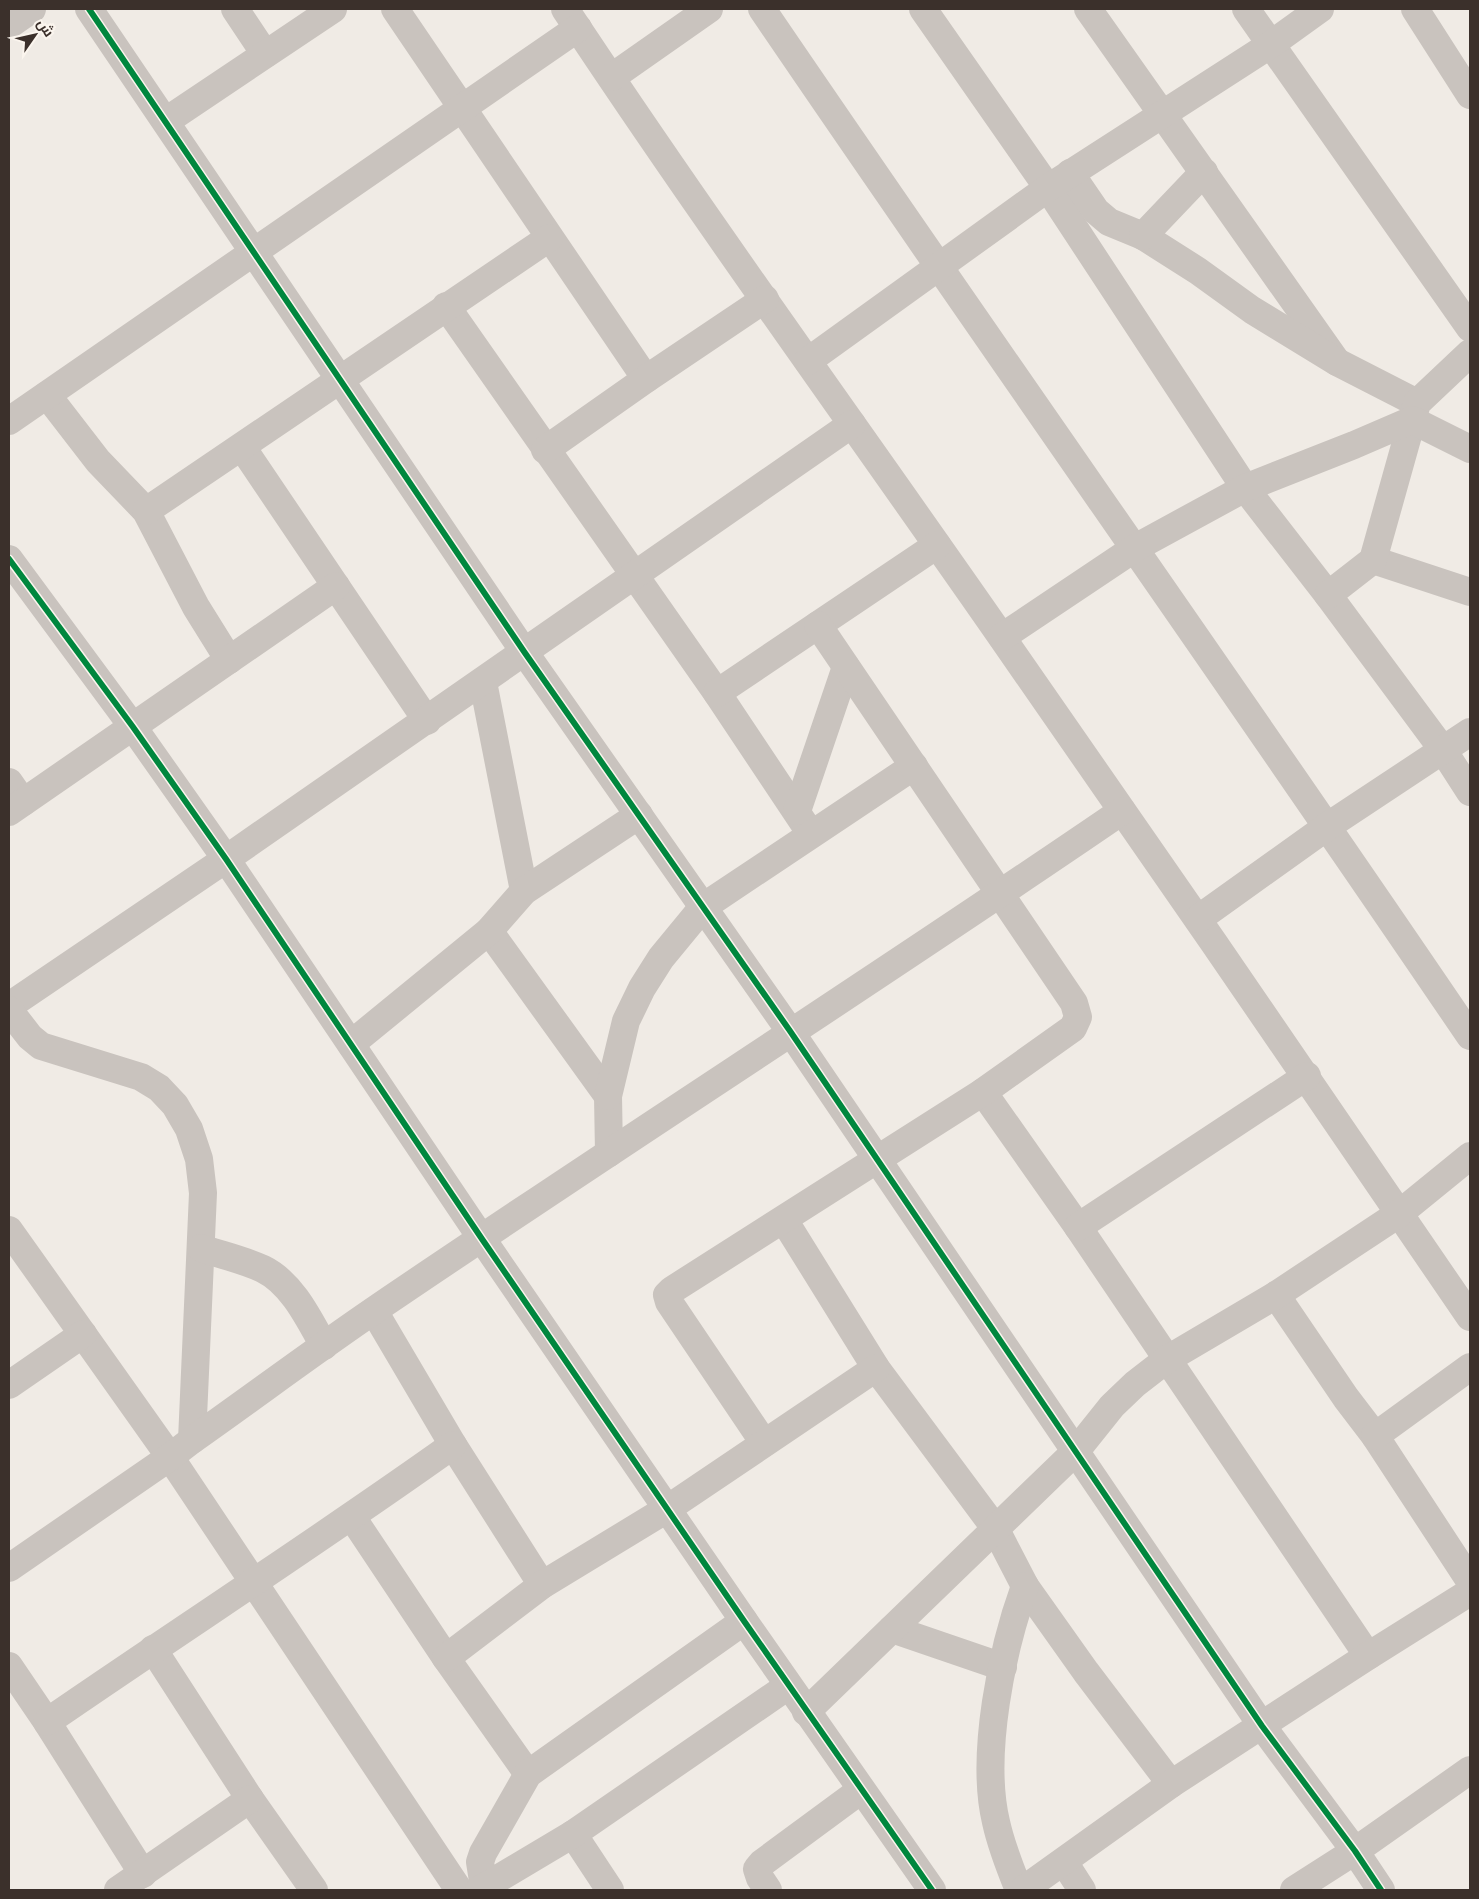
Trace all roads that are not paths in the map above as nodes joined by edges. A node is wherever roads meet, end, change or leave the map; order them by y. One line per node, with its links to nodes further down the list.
1 (32, 9): 14 (street)
2 (89, 9): 21 (street)
3 (235, 9): 16 (street)
4 (333, 9): 16 (street)
5 (395, 9): 19 (street)
6 (709, 9): 17 (street)
7 (762, 9): 28 (street)
8 (923, 9): 24 (street)
9 (1088, 9): 20 (street)
10 (1246, 9): 15 (street)
11 (1320, 9): 15 (street)
12 (1415, 9): 18 (street)
13 (571, 18): 17 (street); 19 (street)
14 (9, 24)
15 (1270, 45): 20 (street); 31 (street)
16 (265, 54): 21 (street)
17 (612, 77): 29 (street)
18 (1470, 95)
19 (462, 108): 26 (street); 27 (street)
20 (1161, 114): 22 (street); 23 (street)
21 (166, 121): 27 (street)
22 (1204, 172): 25 (street); 34 (street)
23 (1070, 173): 24 (street); 25 (street)
24 (1048, 188): 28 (street); 44 (street)
25 (1143, 236): 34 (street)
26 (549, 238): 30 (street); 36 (street)
27 (255, 251): 35 (street); 37 (street)
28 (938, 268): 33 (street); 47 (street)
29 (765, 299): 33 (street); 36 (street)
30 (446, 306): 35 (street); 43 (street)
31 (1467, 317)
32 (1470, 353): 38 (street)
33 (808, 361): 40 (street)
34 (1337, 362): 38 (street)
35 (341, 379): 41 (street); 56 (street)
36 (646, 379): 43 (street)
37 (47, 395): 39 (street); 45 (street)
38 (1415, 411): 42 (street); 44 (street); 49 (street)
39 (9, 421)
40 (852, 424): 46 (street); 50 (street)
41 (242, 447): 45 (street); 51 (street)
42 (1470, 449)
43 (545, 450): 50 (street)
44 (1245, 488): 47 (street); 53 (street)
45 (146, 511): 57 (street)
46 (937, 545): 54 (street); 55 (street)
47 (1136, 548): 55 (street); 71 (street)
48 (9, 559): 62 (street)
49 (1373, 560): 52 (street); 53 (street)
50 (633, 576): 56 (street); 60 (street)
51 (336, 586): 57 (street); 61 (street)
52 (1470, 592)
53 (1328, 594): 64 (street)
54 (818, 625): 58 (street); 60 (street)
55 (1002, 637): 69 (street)
56 (525, 653): 59 (street); 70 (street)
57 (229, 660): 62 (street)
58 (846, 667): 65 (street); 68 (street)
59 (483, 682): 61 (street); 74 (street)
60 (717, 694): 68 (street)
61 (427, 721): 73 (street)
62 (133, 727): 67 (street); 73 (street)
63 (1470, 732): 64 (street)
64 (1443, 750): 66 (street); 71 (street)
65 (914, 766): 72 (street); 75 (street)
66 (1470, 792)
67 (13, 799)
68 (797, 811): 72 (street)
69 (1122, 811): 75 (street); 77 (street)
70 (639, 815): 74 (street); 76 (street)
71 (1328, 826): 77 (street); 81 (street)
72 (811, 834): 76 (street)
73 (226, 859): 79 (street); 82 (street)
74 (524, 891): 78 (street)
75 (1001, 893): 80 (street); 84 (street)
76 (703, 907): 80 (street); 85 (street)
77 (1198, 919): 83 (street)
78 (489, 931): 82 (street); 85 (street)
79 (9, 1008): 94 (street)
80 (790, 1031): 86 (street); 88 (street)
81 (1470, 1036)
82 (352, 1044): 93 (street)
83 (1307, 1076): 89 (street); 91 (street)
84 (983, 1092): 88 (street); 91 (street)
85 (608, 1096): 86 (street)
86 (608, 1153): 93 (street)
87 (1470, 1156): 89 (street)
88 (878, 1160): 90 (street); 108 (street)
89 (1400, 1213): 95 (street); 97 (street)
90 (784, 1220): 102 (street); 106 (street)
91 (1078, 1227): 100 (street)
92 (9, 1230): 98 (street)
93 (482, 1239): 96 (street); 110 (street)
94 (201, 1248): 99 (street); 105 (street)
95 (1276, 1295): 100 (street); 104 (street)
96 (374, 1311): 99 (street); 107 (street)
97 (1470, 1317)
98 (83, 1334): 103 (street); 109 (street)
99 (324, 1346): 105 (street)
100 (1166, 1360): 108 (street); 122 (street)
101 (1470, 1367): 104 (street)
102 (876, 1368): 106 (street); 112 (street)
103 (9, 1385)
104 (1375, 1436): 115 (street)
105 (192, 1440): 109 (street)
106 (764, 1443): 110 (street)
107 (453, 1445): 111 (street); 116 (street)
108 (1076, 1451): 112 (street); 129 (street)
109 (170, 1457): 113 (street); 114 (street)
110 (667, 1509): 116 (street); 119 (street)
111 (352, 1517): 114 (street); 123 (street)
112 (995, 1528): 117 (street); 120 (street)
113 (9, 1568)
114 (253, 1582): 121 (street); 139 (street)
115 (1470, 1582)
116 (542, 1585): 123 (street)
117 (1025, 1586): 125 (street); 132 (street)
118 (1470, 1592): 122 (street)
119 (744, 1621): 126 (street); 131 (street)
120 (892, 1628): 125 (street); 127 (street)
121 (152, 1649): 128 (street); 134 (street)
122 (1368, 1656): 129 (street)
123 (446, 1658): 131 (street)
124 (9, 1666): 128 (street)
125 (1002, 1667): 145 (street)
126 (788, 1686): 127 (street); 135 (street)
127 (806, 1712): 133 (street)
128 (47, 1722): 138 (street)
129 (1262, 1726): 132 (street); 136 (street)
130 (1470, 1770): 136 (street)
131 (528, 1774): 139 (street)
132 (1172, 1784): 137 (street)
133 (861, 1790): 143 (street); 144 (street)
134 (250, 1799): 138 (street); 141 (street)
135 (573, 1834): 139 (street); 142 (street)
136 (1355, 1851): 148 (street); 149 (street)
137 (1064, 1862): 146 (street); 147 (street)
138 (143, 1874): 140 (street)
139 (474, 1889)
140 (118, 1890)
141 (314, 1890)
142 (610, 1890)
143 (768, 1890)
144 (932, 1890)
145 (1020, 1890)
146 (1023, 1890)
147 (1082, 1890)
148 (1294, 1890)
149 (1381, 1890)

